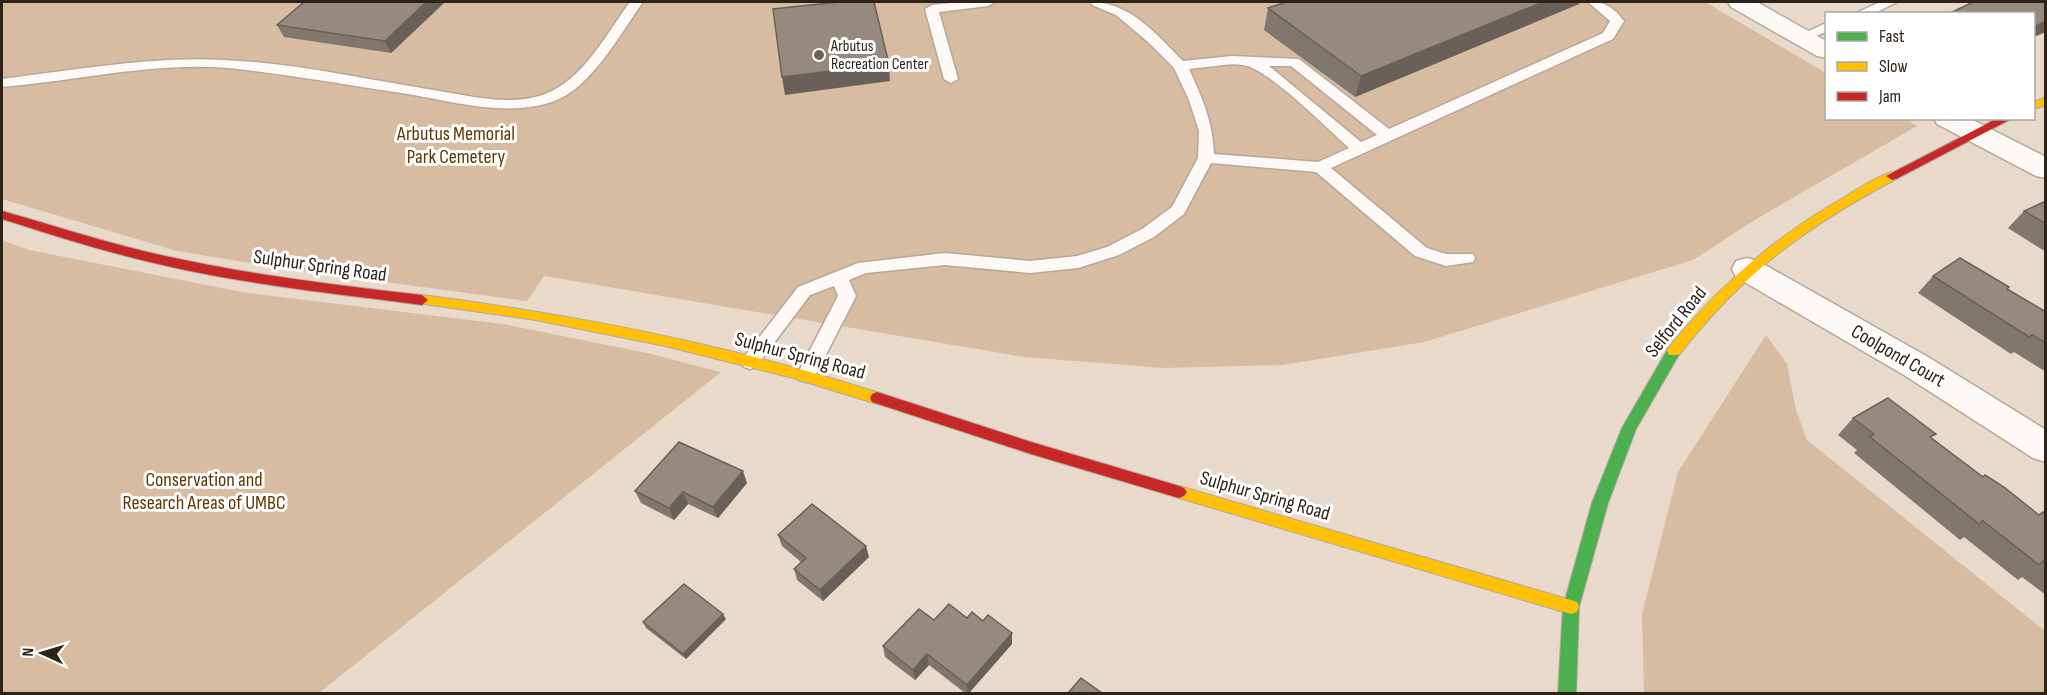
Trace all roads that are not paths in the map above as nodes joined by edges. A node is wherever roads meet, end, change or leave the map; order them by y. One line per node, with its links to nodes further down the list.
1 (636, 2): 14 (lane)
2 (988, 2): 13 (lane)
3 (1097, 2): 12 (lane)
4 (1594, 2): 18 (lane)
5 (1740, 2): 9 (street)
6 (1890, 2): 7 (lane)
7 (1865, 12)
8 (1825, 28): 9 (lane)
9 (1803, 37): 10 (street)
10 (1825, 50)
11 (1252, 62): 12 (lane); 18 (lane); 19 (lane)
12 (1180, 66): 20 (lane)
13 (951, 79)
14 (2, 83)
15 (1951, 120): 17 (street)
16 (2004, 120): 17 (main road, Selford Road)
17 (1977, 134): 22 (street); 25 (main road, Selford Road)
18 (1388, 136): 19 (lane)
19 (1359, 149): 21 (lane)
20 (1206, 158): 21 (lane); 26 (lane)
21 (1320, 167): 24 (lane)
22 (2046, 169)
23 (2, 215): 27 (main road, Sulphur Spring Road)
24 (1467, 258)
25 (1748, 269): 29 (street, Coolpond Court); 30 (main road, Selford Road)
26 (840, 278): 27 (lane); 28 (lane)
27 (750, 362): 28 (main road, Sulphur Spring Road)
28 (806, 375): 30 (main road, Sulphur Spring Road)
29 (2046, 448)
30 (1571, 607): 31 (main road, Selford Road)
31 (1567, 693)

